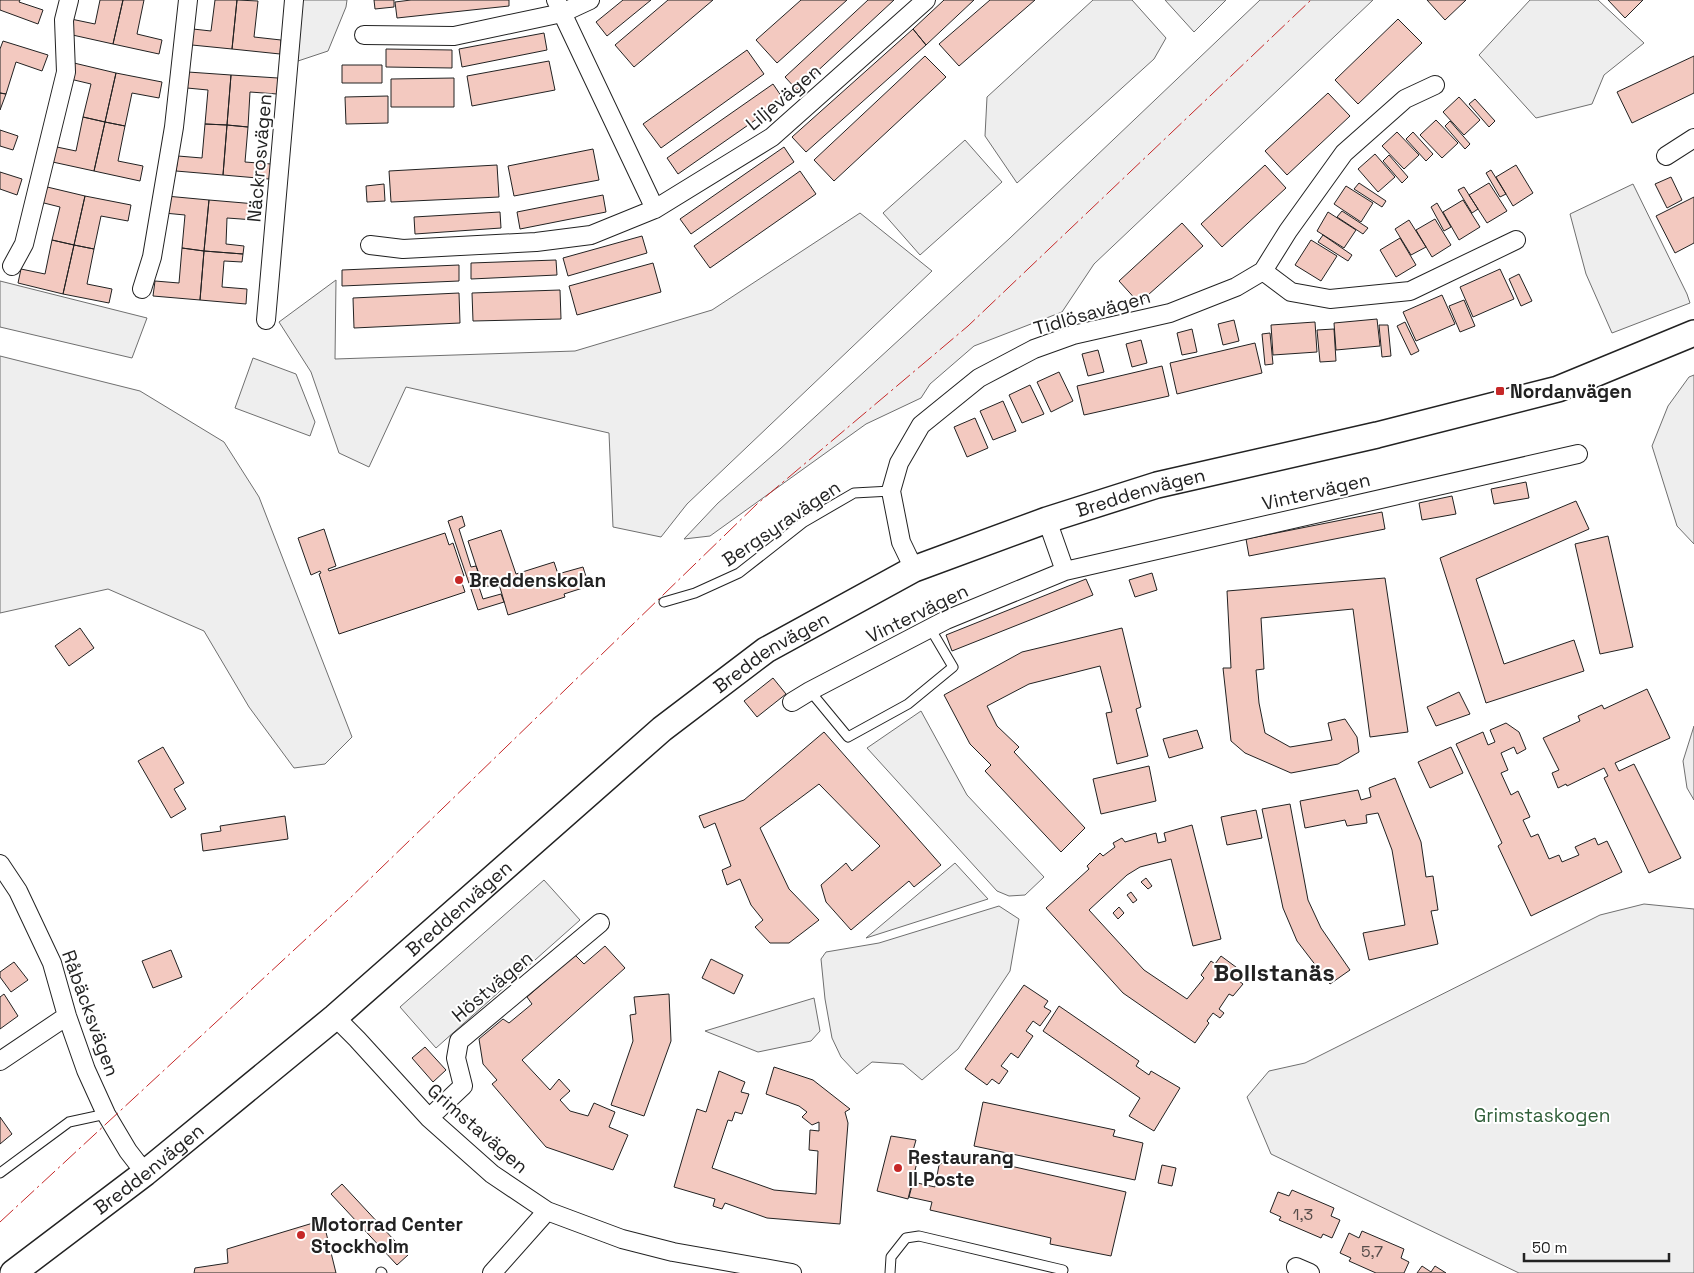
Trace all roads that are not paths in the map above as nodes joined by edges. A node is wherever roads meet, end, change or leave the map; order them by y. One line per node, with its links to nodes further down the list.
1 (69, 0): 14 (street)
2 (188, 0): 16 (street)
3 (294, 0): 17 (street, Näckrosvägen)
4 (590, 0): 6 (street)
5 (926, 0): 11 (street, Liljevägen)
6 (559, 7): 7 (street); 11 (street)
7 (364, 36)
8 (1435, 84): 15 (street, Tidlösavägen)
9 (1694, 138): 10 (street)
10 (1666, 156)
11 (655, 209): 13 (street, Liljevägen)
12 (1516, 240): 15 (street)
13 (370, 246)
14 (12, 266)
15 (1262, 271): 20 (street, Tidlösavägen)
16 (142, 289)
17 (266, 320)
18 (1694, 332): 21 (street, Breddenvägen)
19 (1578, 454): 23 (street, Vintervägen)
20 (891, 491): 22 (street, Tidlösavägen); 24 (lane, Bergsyravägen)
21 (1047, 520): 22 (street, Breddenvägen); 23 (street)
22 (914, 569): 31 (street, Breddenvägen)
23 (1064, 572): 25 (street, Vintervägen)
24 (664, 602)
25 (930, 628): 26 (street, Vintervägen); 26 (lane)
26 (810, 690): 27 (street, Vintervägen)
27 (792, 702)
28 (0, 864): 30 (street, Råbäcksvägen)
29 (600, 923): 34 (street, Höstvägen)
30 (67, 1016): 32 (street); 33 (street, Råbäcksvägen)
31 (335, 1018): 34 (street, Grimstavägen); 36 (street, Breddenvägen)
32 (0, 1061)
33 (106, 1114): 35 (lane); 36 (street, Råbäcksvägen)
34 (429, 1118): 37 (street, Grimstavägen)
35 (0, 1173)
36 (145, 1173): 38 (street, Breddenvägen)
37 (547, 1211): 39 (street); 40 (street, Grimstavägen)
38 (13, 1273)
39 (492, 1273)
40 (792, 1273)
41 (890, 1273): 42 (lane)
42 (1062, 1273)

